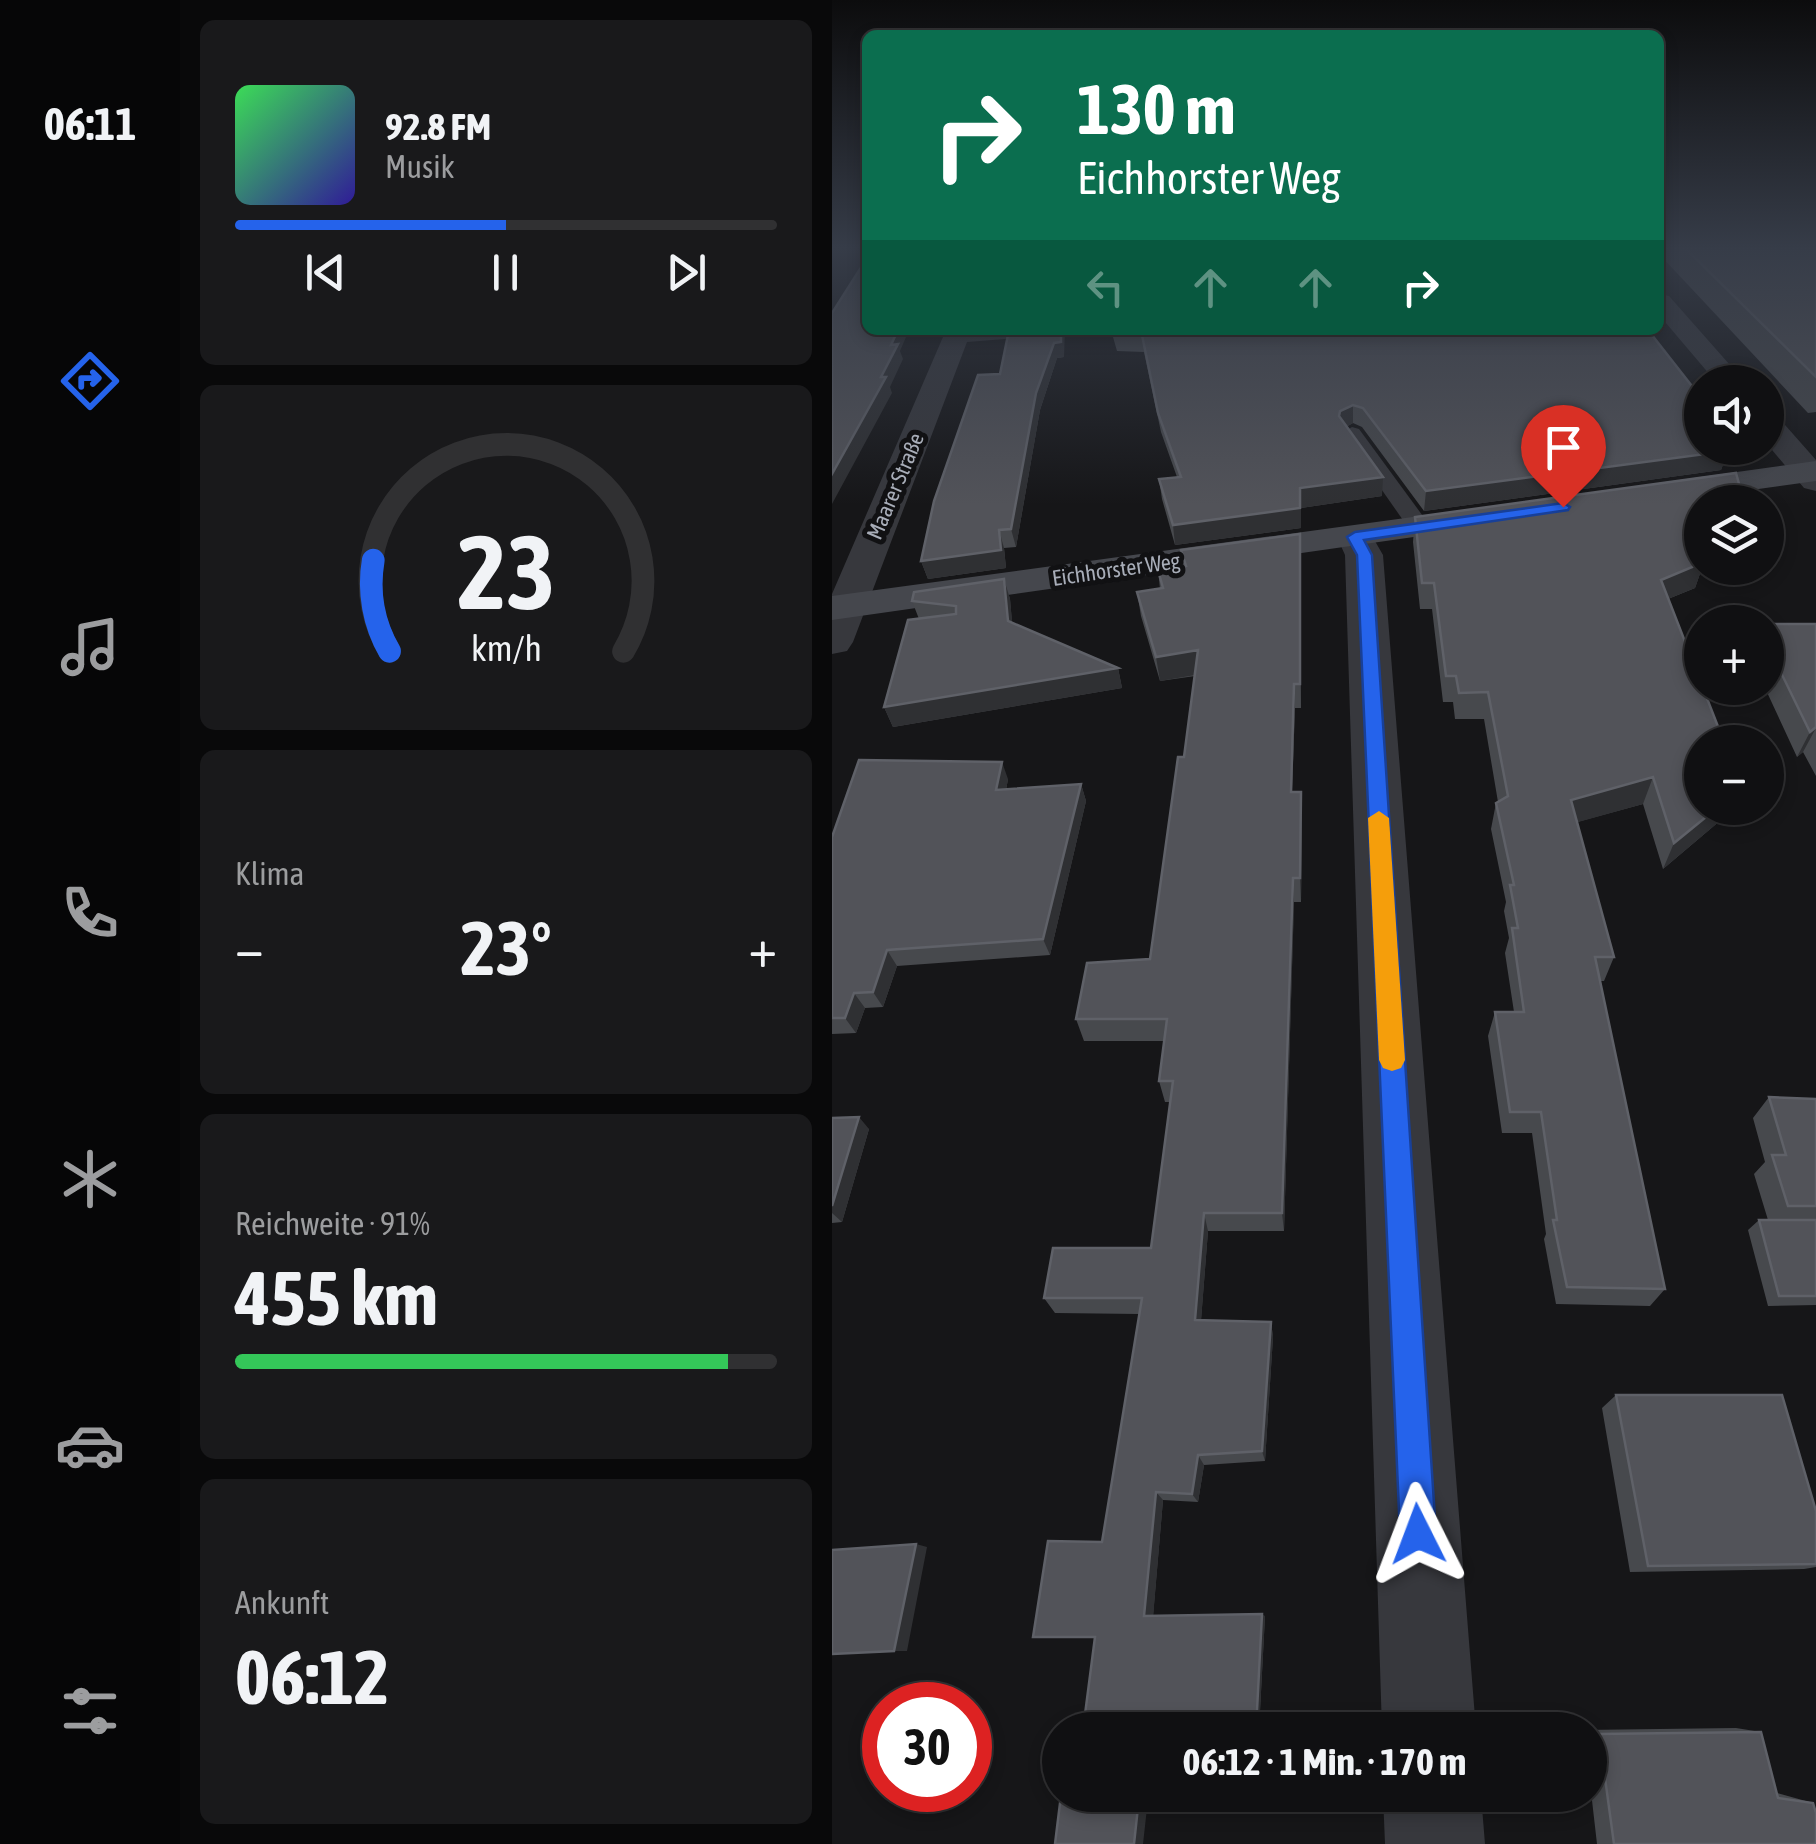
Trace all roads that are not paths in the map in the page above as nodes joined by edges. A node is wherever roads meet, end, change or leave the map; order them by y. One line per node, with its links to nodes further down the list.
1 (1688, 333): 3 (street)
2 (957, 335): 11 (street, Maarer Straße)
3 (1716, 365)
4 (1352, 432): 9 (lane)
5 (1784, 443): 6 (street)
6 (1813, 475): 7 (main road)
7 (1630, 498)
8 (1515, 514): 9 (main road, Eichhorster Weg)
9 (1420, 528): 10 (main road, Eichhorster Weg)
10 (1355, 537): 11 (main road, Eichhorster Weg); 12 (street)
11 (837, 619)
12 (1428, 1712)
13 (1433, 1812): 14 (street)
14 (1435, 1844)

